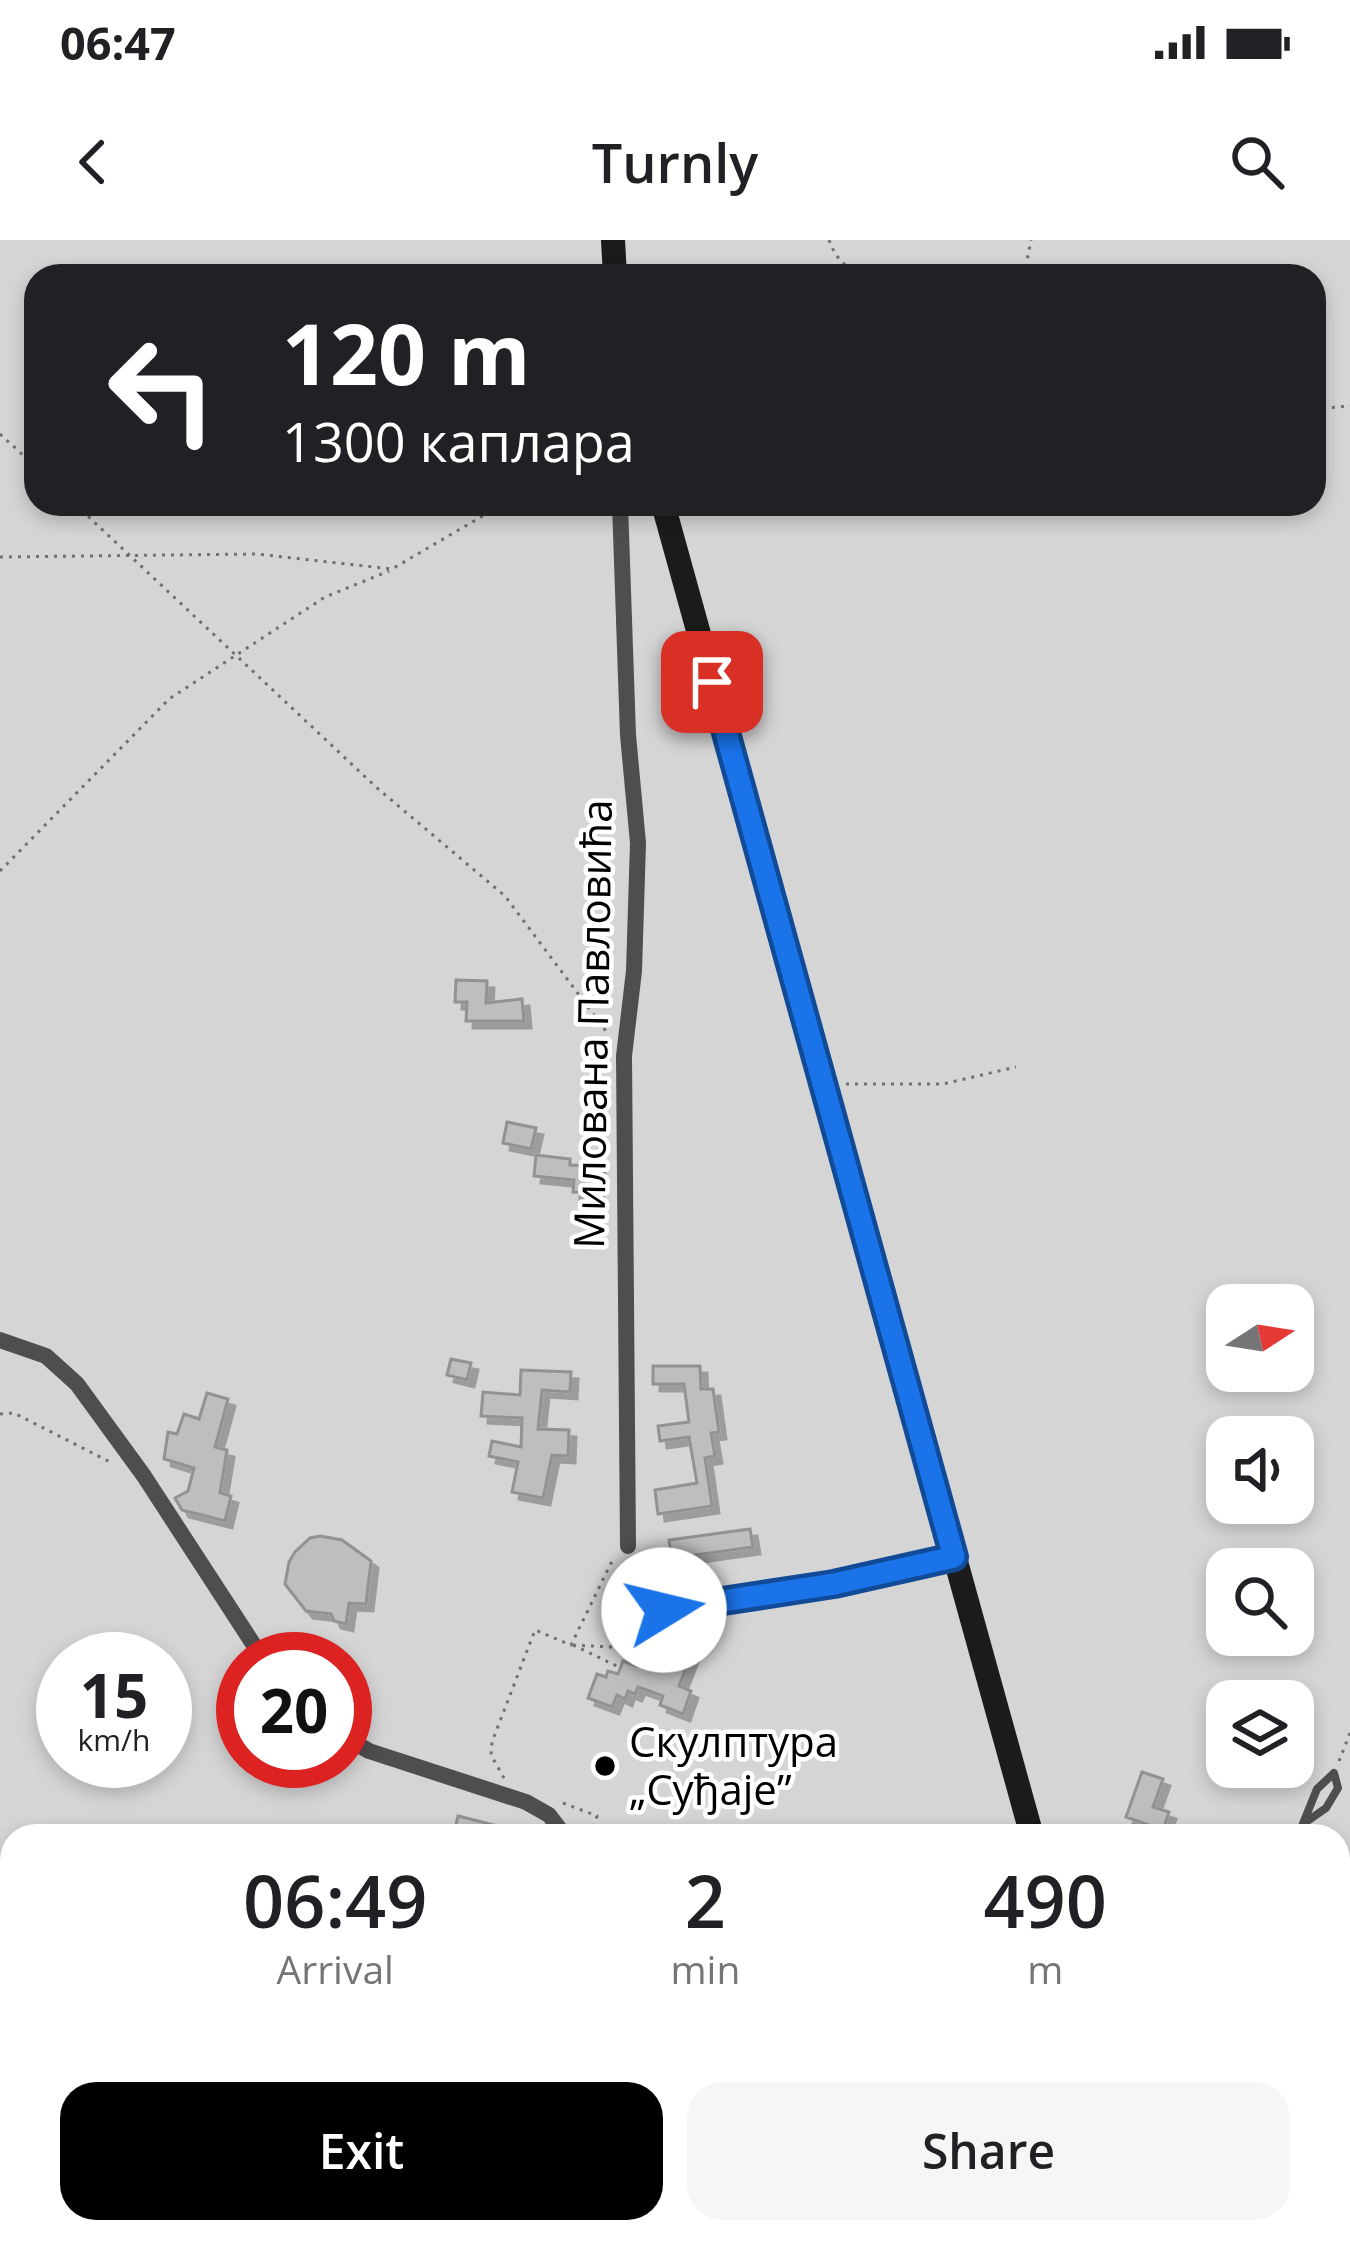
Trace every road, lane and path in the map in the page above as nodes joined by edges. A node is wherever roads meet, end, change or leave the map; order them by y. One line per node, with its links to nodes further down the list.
1 (0, 434): 2 (path)
2 (24, 456)
3 (88, 516): 8 (path)
4 (483, 516): 9 (path)
5 (620, 516): 12 (street, Милована Павловића)
6 (666, 516): 14 (main road)
7 (0, 557): 8 (path)
8 (132, 557): 9 (path); 10 (path)
9 (392, 569): 10 (path)
10 (234, 653): 11 (path); 12 (path)
11 (0, 871)
12 (624, 1056): 18 (street, Милована Павловића)
13 (1016, 1067): 14 (path)
14 (823, 1082): 19 (main road)
15 (0, 1340): 21 (street)
16 (0, 1414): 17 (path)
17 (116, 1465)
18 (628, 1538): 22 (path)
19 (954, 1557): 20 (lane); 34 (main road)
20 (664, 1610): 23 (path)
21 (245, 1632)
22 (571, 1645): 23 (path); 24 (path); 29 (path)
23 (610, 1647): 24 (path)
24 (604, 1660): 25 (path)
25 (621, 1667)
26 (1350, 1733): 28 (path)
27 (372, 1751): 32 (street)
28 (1334, 1774): 31 (lane); 31 (lane)
29 (518, 1786)
30 (553, 1799): 33 (path)
31 (1306, 1822)
32 (556, 1824)
33 (594, 1824)
34 (1029, 1824)

